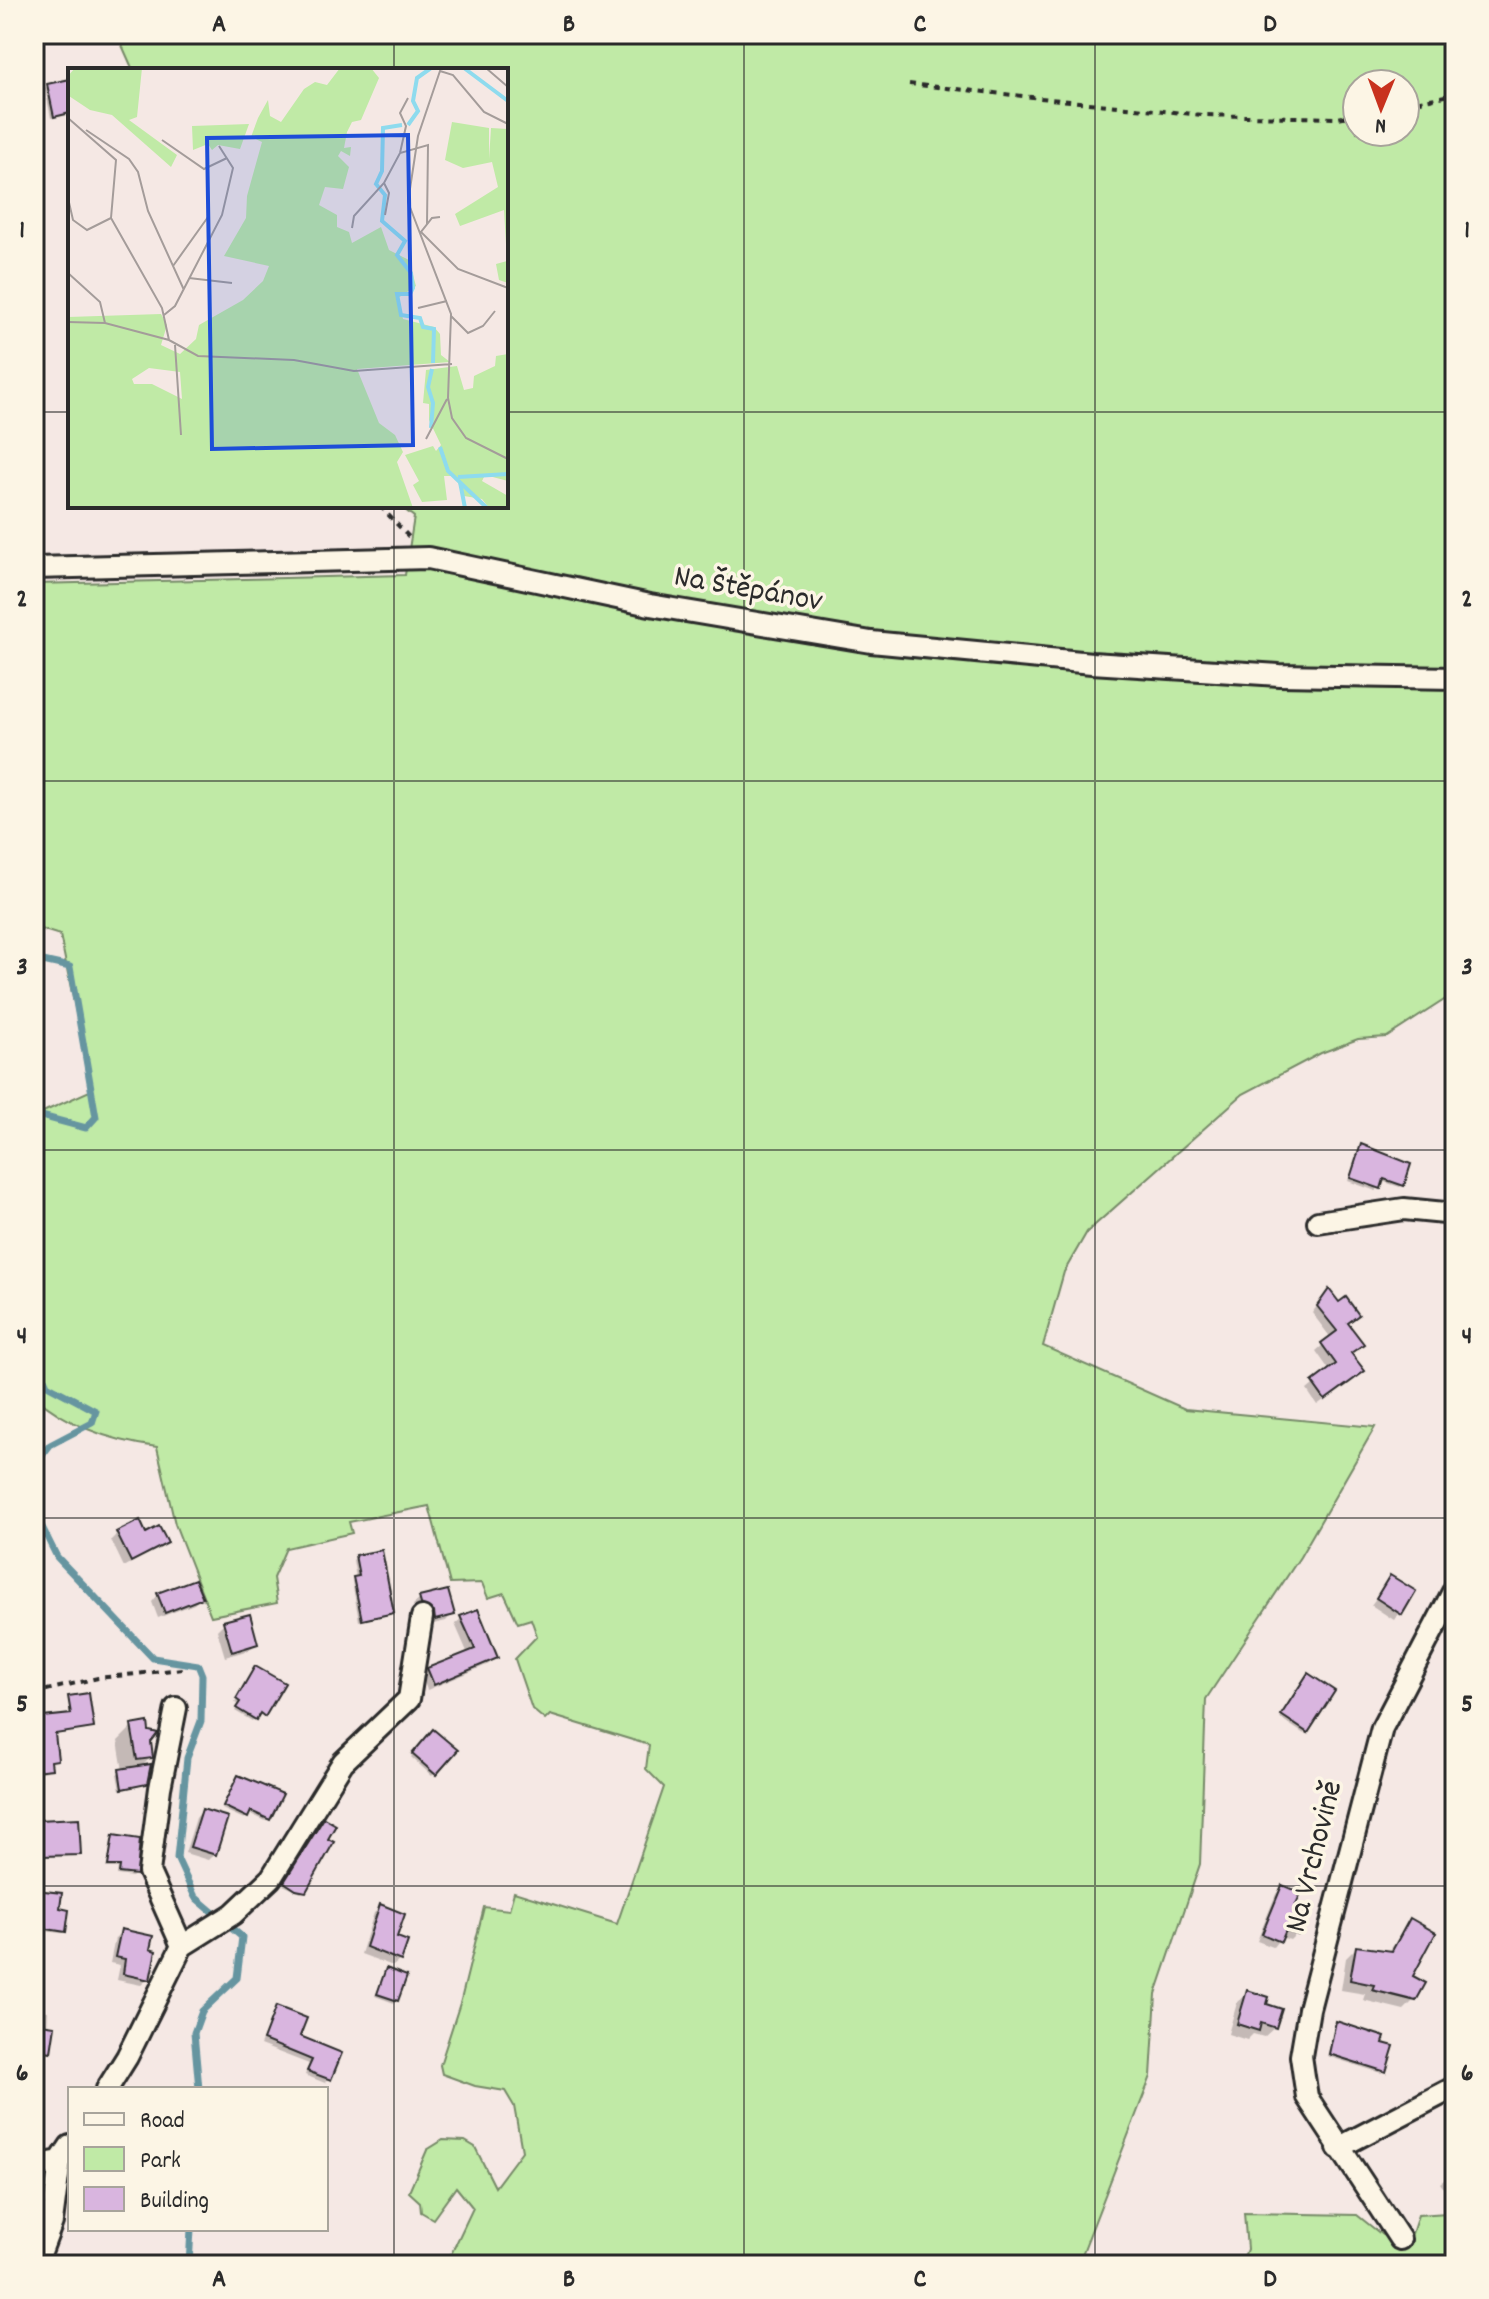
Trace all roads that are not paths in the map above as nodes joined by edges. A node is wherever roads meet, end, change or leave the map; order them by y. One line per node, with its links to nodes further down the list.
1 (34, 568): 2 (street, Na Štěpánov)
2 (1455, 678)
3 (1455, 1214): 4 (street)
4 (1318, 1222)
5 (1455, 1588): 11 (street, Na Vrchovině)
6 (422, 1617): 8 (street)
7 (176, 1708): 8 (street)
8 (182, 1946): 9 (street)
9 (108, 2087)
10 (1455, 2087): 11 (street)
11 (1338, 2148): 14 (street, Na Vrchovině)
12 (65, 2154): 13 (street); 15 (street)
13 (34, 2166)
14 (1400, 2239)
15 (36, 2265)

